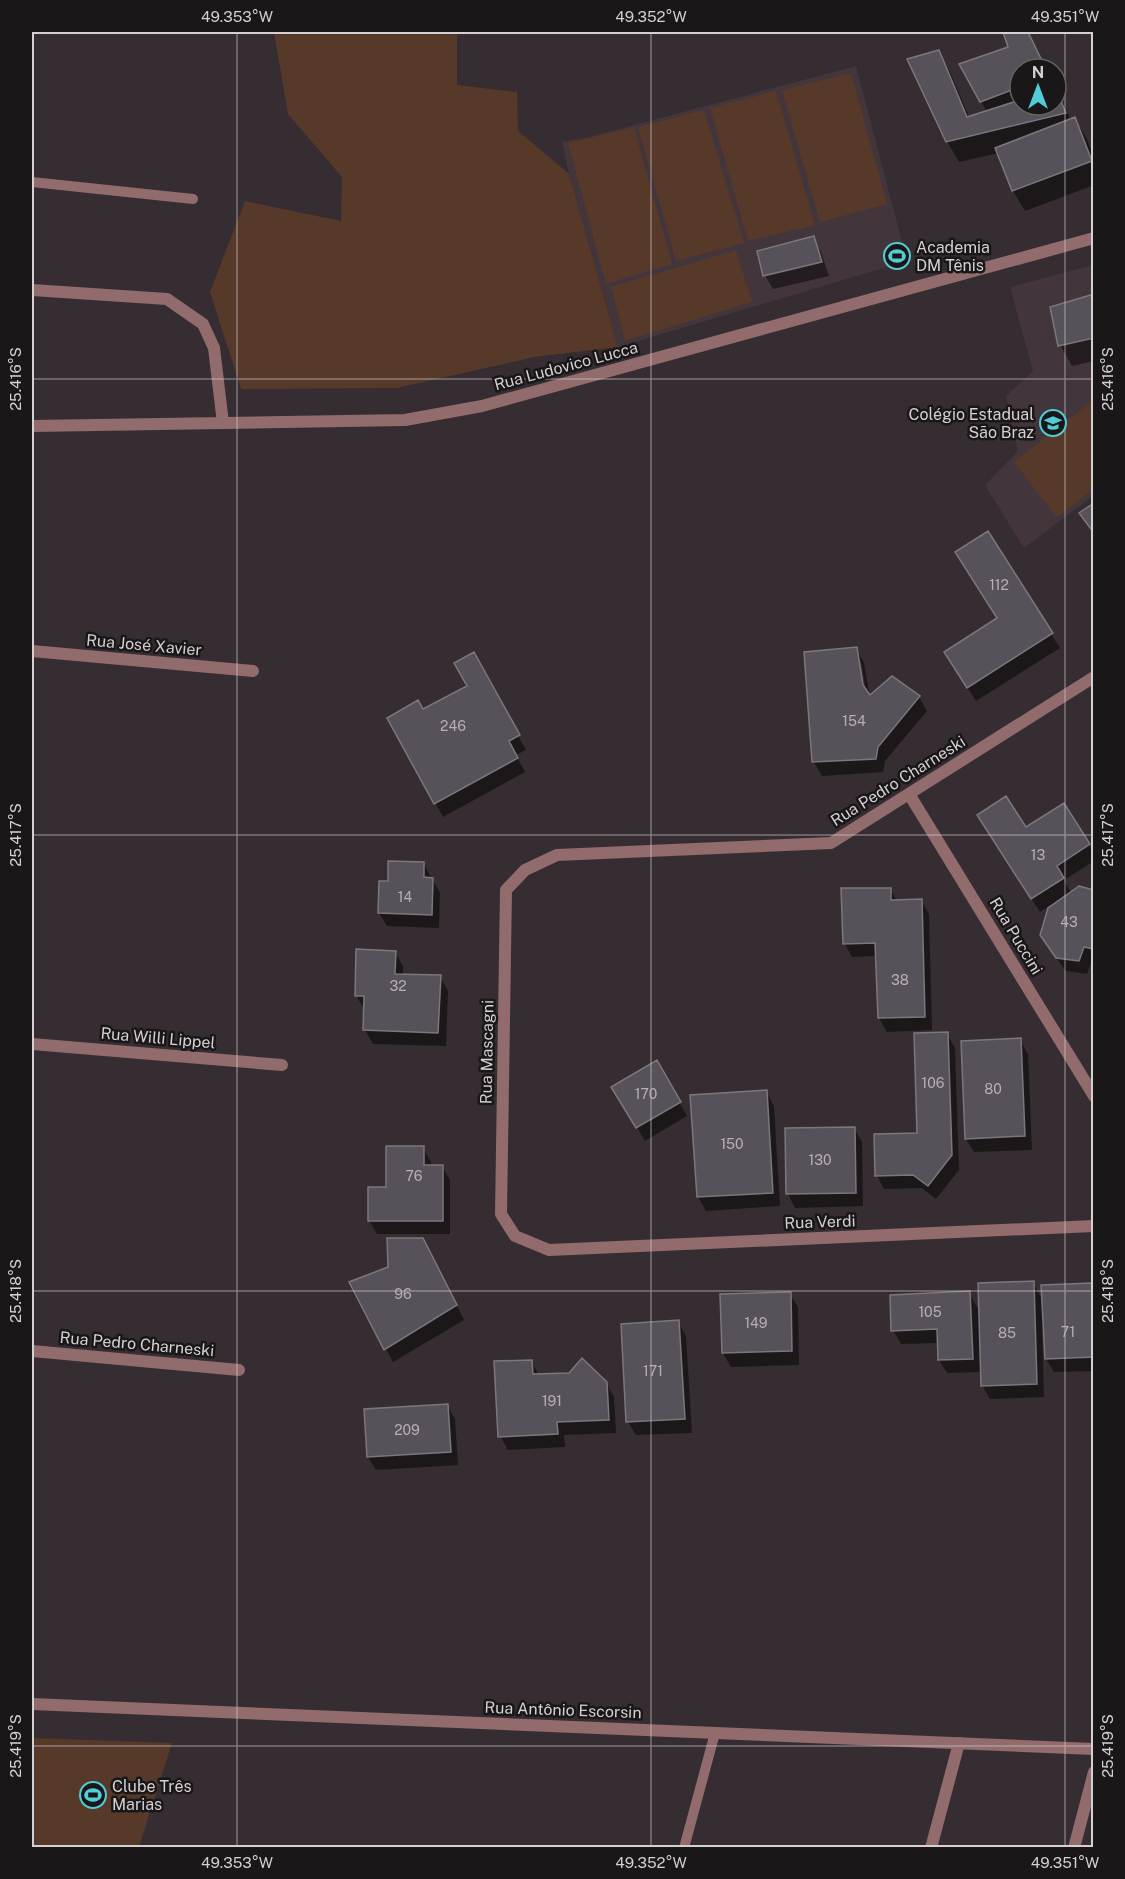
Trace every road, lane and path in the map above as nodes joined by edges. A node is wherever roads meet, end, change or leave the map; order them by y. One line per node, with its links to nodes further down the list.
1 (32, 182): 2 (lane)
2 (193, 199)
3 (1094, 238): 5 (street, Rua Ludovico Lucca)
4 (32, 290): 5 (street)
5 (223, 423): 6 (street, Rua Ludovico Lucca)
6 (32, 426)
7 (32, 651): 8 (street, Rua José Xavier)
8 (253, 671)
9 (1094, 677): 10 (street, Rua Pedro Charneski)
10 (909, 794): 11 (street, Rua Pedro Charneski); 14 (street, Rua Puccini)
11 (557, 855): 16 (street, Rua Mascagni)
12 (32, 1044): 13 (street, Rua Willi Lippel)
13 (282, 1065)
14 (1094, 1096)
15 (1094, 1226): 16 (street, Rua Verdi)
16 (549, 1250)
17 (32, 1351): 18 (street, Rua Pedro Charneski)
18 (239, 1370)
19 (32, 1704): 20 (street, Rua Antônio Escorsin)
20 (715, 1733): 21 (street, Rua Antônio Escorsin); 24 (lane)
21 (959, 1743): 22 (street, Rua Antônio Escorsin); 25 (street)
22 (1094, 1749)
23 (1094, 1772): 26 (street)
24 (684, 1848)
25 (931, 1848)
26 (1074, 1848)

